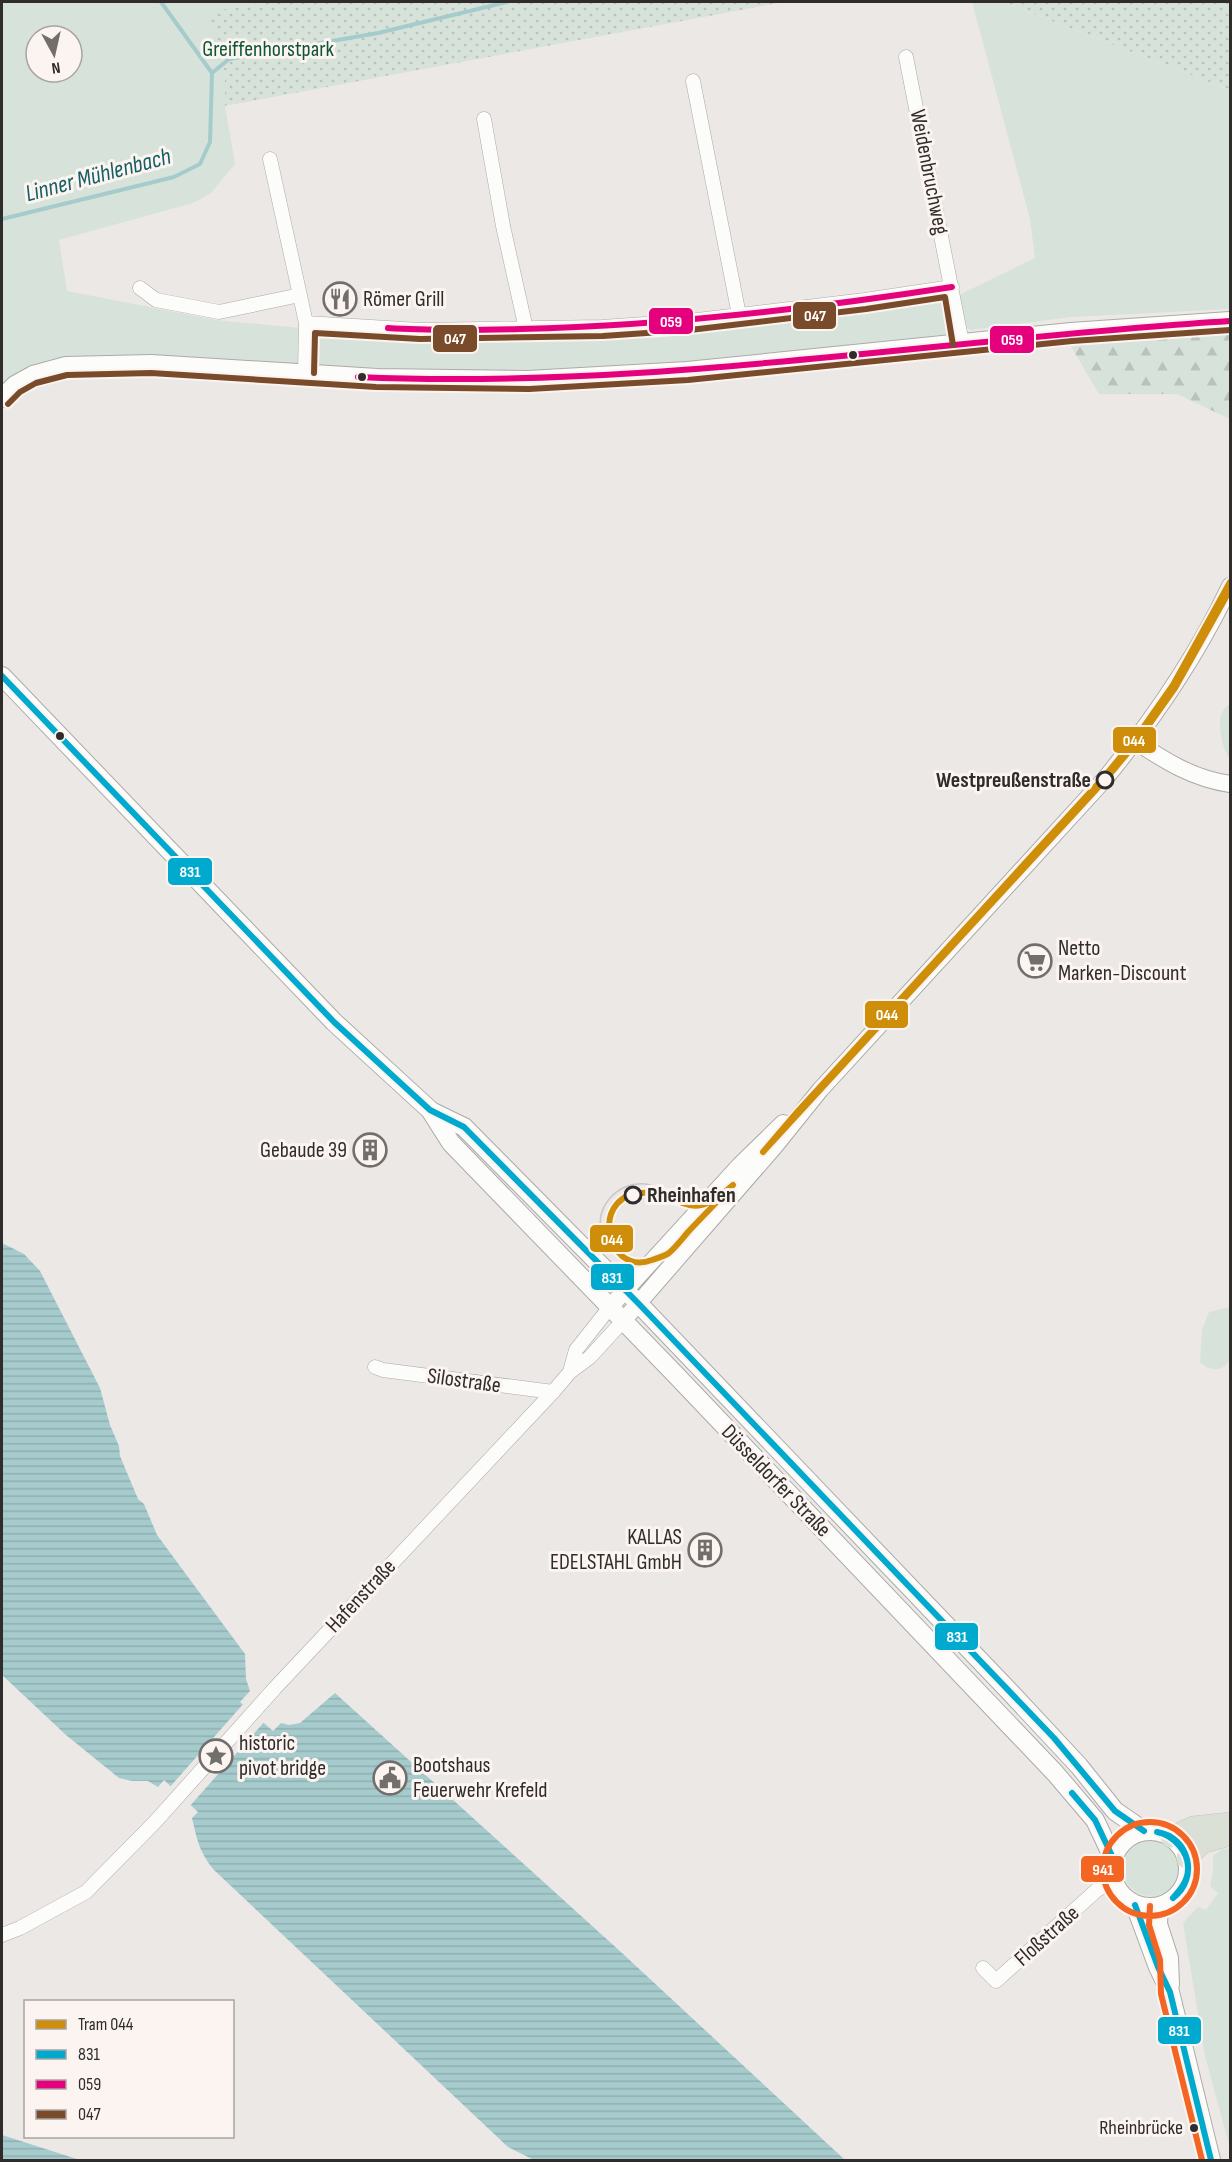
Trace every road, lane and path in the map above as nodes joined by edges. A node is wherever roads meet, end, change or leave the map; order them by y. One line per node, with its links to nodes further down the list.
1 (906, 57): 5 (street, Weidenbruchweg)
2 (693, 81): 8 (street)
3 (484, 119): 11 (street)
4 (270, 159): 7 (street)
5 (952, 287): 8 (street); 12 (street, Weidenbruchweg)
6 (140, 288): 7 (street)
7 (300, 296): 10 (street)
8 (739, 315): 11 (street)
9 (1230, 321): 12 (main road)
10 (306, 323): 11 (street); 13 (street)
11 (526, 329)
12 (962, 343): 13 (main road)
13 (314, 373): 14 (main road)
14 (2, 398)
15 (1230, 586): 17 (street, Hafenstraße)
16 (2, 676): 20 (main road, Düsseldorfer Straße)
17 (1135, 741): 18 (street); 19 (street, Hafenstraße)
18 (1230, 784)
19 (819, 1090): 21 (street, Hafenstraße); 22 (street, Hafenstraße)
20 (430, 1110): 21 (main road, Düsseldorfer Straße); 23 (main road, Düsseldorfer Straße)
21 (625, 1290): 22 (main road, Düsseldorfer Straße); 23 (street, Hafenstraße)
22 (639, 1304): 24 (street, Hafenstraße); 29 (main road, Düsseldorfer Straße)
23 (610, 1307): 24 (main road, Düsseldorfer Straße); 26 (street, Hafenstraße)
24 (623, 1321): 26 (street, Hafenstraße); 32 (main road, Düsseldorfer Straße)
25 (375, 1367): 27 (street, Silostraße)
26 (570, 1372): 27 (street, Hafenstraße)
27 (553, 1392): 37 (street, Hafenstraße)
28 (1230, 1823): 31 (main road)
29 (1143, 1831): 31 (main road); 32 (main road)
30 (1230, 1835): 33 (main road)
31 (1171, 1837): 33 (main road)
32 (1113, 1858): 34 (main road)
33 (1187, 1858): 36 (main road)
34 (1114, 1883): 35 (main road); 38 (street, Floßstraße)
35 (1136, 1905): 36 (main road); 39 (main road)
36 (1159, 1906): 39 (main road)
37 (2, 1935)
38 (983, 1968)
39 (1170, 1992): 40 (main road)
40 (1211, 2160)

